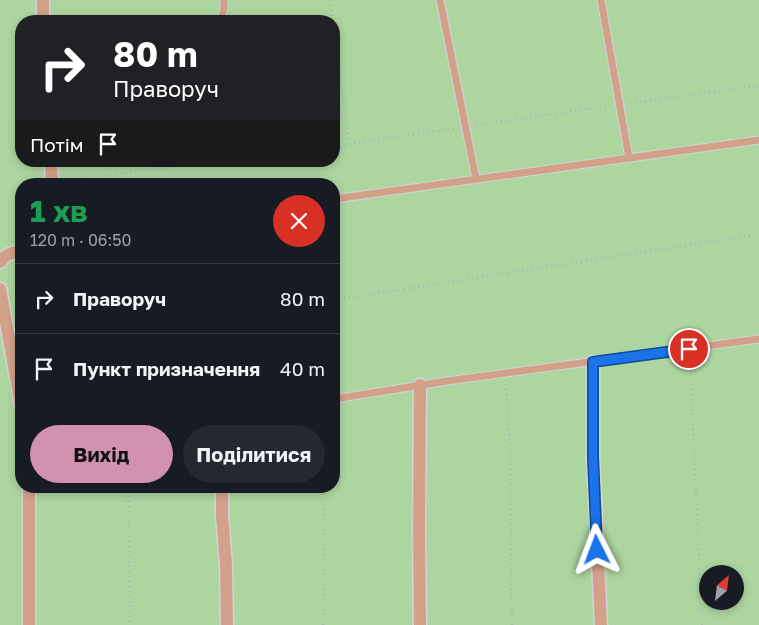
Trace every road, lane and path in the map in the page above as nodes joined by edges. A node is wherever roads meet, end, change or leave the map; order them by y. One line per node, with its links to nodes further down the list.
1 (43, 0): 6 (street)
2 (224, 0): 7 (lane)
3 (330, 0): 8 (path)
4 (440, 0): 12 (lane)
5 (601, 0): 11 (lane)
6 (43, 15)
7 (222, 15)
8 (332, 15)
9 (340, 75): 14 (path)
10 (759, 86): 11 (path)
11 (619, 104): 12 (path); 16 (lane)
12 (465, 126): 14 (path); 19 (lane)
13 (759, 140): 16 (lane)
14 (349, 143): 15 (path)
15 (340, 145)
16 (629, 158): 19 (lane)
17 (170, 167): 18 (path)
18 (89, 178)
19 (476, 179): 20 (lane)
20 (340, 198)
21 (759, 234): 25 (path)
22 (15, 252): 23 (street)
23 (0, 262)
24 (0, 289): 29 (street)
25 (340, 299)
26 (759, 340): 27 (lane)
27 (689, 349): 28 (lane); 44 (path)
28 (593, 362): 30 (lane); 43 (street)
29 (15, 372)
30 (505, 374): 31 (lane); 42 (path)
31 (420, 385): 32 (lane); 41 (street)
32 (340, 398)
33 (29, 493): 37 (street)
34 (128, 493): 38 (path)
35 (222, 493): 39 (street)
36 (324, 493): 40 (path)
37 (29, 625)
38 (130, 625)
39 (227, 625)
40 (323, 625)
41 (420, 625)
42 (512, 625)
43 (601, 625)
44 (702, 625)

